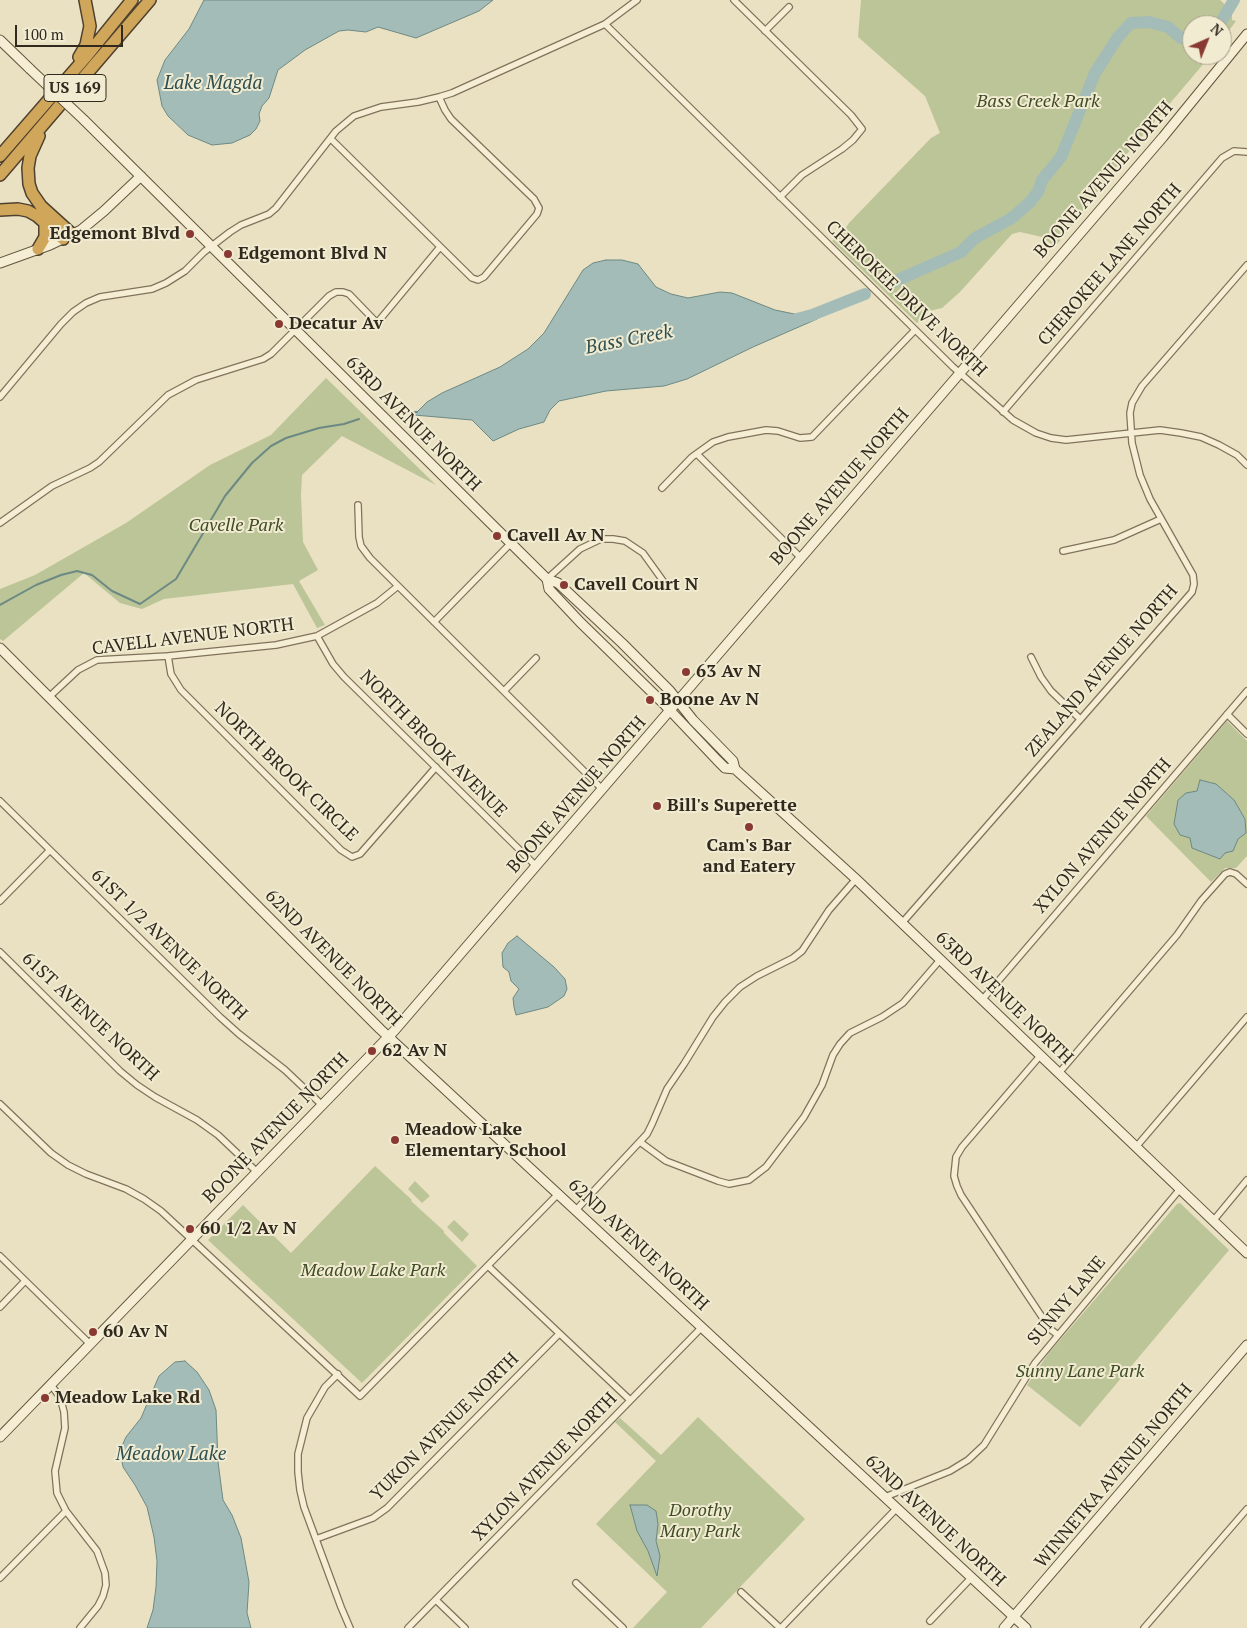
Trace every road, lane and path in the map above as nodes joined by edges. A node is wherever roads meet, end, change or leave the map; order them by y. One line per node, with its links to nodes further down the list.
1 (85, 0): 11 (highway)
2 (132, 0): 11 (highway, US 169)
3 (150, 0): 13 (highway, US 169)
4 (637, 0): 7 (street)
5 (734, 0): 8 (street)
6 (789, 7): 8 (street)
7 (605, 24): 12 (street); 19 (street, CHEROKEE DRIVE NORTH)
8 (765, 31): 19 (street)
9 (1247, 34): 30 (street, BOONE AVENUE NORTH)
10 (0, 40): 18 (street, 63RD AVENUE NORTH, bridge)
11 (63, 84): 16 (highway, US 169)
12 (439, 98): 14 (street); 24 (street)
13 (56, 108): 17 (highway, US 169); 22 (highway)
14 (331, 138): 23 (street); 24 (street)
15 (1247, 152): 32 (street, CHEROKEE LANE NORTH)
16 (0, 156)
17 (0, 175)
18 (141, 176): 22 (street); 23 (street, 63RD AVENUE NORTH)
19 (780, 197): 29 (street, CHEROKEE DRIVE NORTH)
20 (0, 210): 21 (highway)
21 (45, 222): 22 (highway); 25 (highway)
22 (68, 237): 25 (street)
23 (212, 246): 28 (street, 63RD AVENUE NORTH); 31 (street)
24 (440, 247): 28 (street)
25 (38, 249): 26 (street)
26 (0, 263)
27 (1247, 265): 33 (street, ZEALAND AVENUE NORTH)
28 (296, 330): 39 (street); 40 (street, 63RD AVENUE NORTH)
29 (915, 330): 30 (street, CHEROKEE DRIVE NORTH); 34 (street)
30 (959, 373): 32 (street, CHEROKEE DRIVE NORTH); 42 (street, BOONE AVENUE NORTH)
31 (0, 397)
32 (1003, 412): 33 (street, CHEROKEE DRIVE NORTH)
33 (1131, 433): 35 (street, CHEROKEE DRIVE NORTH); 38 (street, ZEALAND AVENUE NORTH)
34 (697, 454): 36 (street); 42 (street)
35 (1247, 465)
36 (662, 488)
37 (358, 505): 45 (street)
38 (1161, 519): 41 (street); 58 (street, ZEALAND AVENUE NORTH)
39 (0, 523)
40 (511, 543): 43 (street, 63RD AVENUE NORTH); 46 (street)
41 (1063, 551)
42 (801, 558): 55 (street, BOONE AVENUE NORTH)
43 (547, 579): 44 (street); 55 (street, 63RD AVENUE NORTH); 56 (street, 63RD AVENUE NORTH)
44 (666, 584)
45 (398, 586): 46 (street); 47 (street, CAVELL AVENUE NORTH)
46 (434, 622): 52 (street)
47 (317, 636): 49 (street, CAVELL AVENUE NORTH); 60 (street, NORTH BROOK AVENUE)
48 (0, 648): 54 (street, 62ND AVENUE NORTH)
49 (168, 656): 54 (street, CAVELL AVENUE NORTH); 60 (street, NORTH BROOK CIRCLE)
50 (1031, 657): 58 (street)
51 (536, 658): 52 (street)
52 (504, 691): 62 (street)
53 (1247, 691): 57 (street, XYLON AVENUE NORTH)
54 (49, 697): 74 (street, 62ND AVENUE NORTH)
55 (678, 700): 56 (street, BOONE AVENUE NORTH); 61 (street, 63RD AVENUE NORTH)
56 (671, 711): 61 (street, 63RD AVENUE NORTH); 62 (street, BOONE AVENUE NORTH)
57 (1228, 714): 59 (street); 72 (street, XYLON AVENUE NORTH)
58 (1080, 719): 69 (street, ZEALAND AVENUE NORTH)
59 (1247, 734)
60 (436, 767): 65 (street, NORTH BROOK AVENUE)
61 (735, 769): 66 (street, 63RD AVENUE NORTH)
62 (602, 789): 65 (street, BOONE AVENUE NORTH)
63 (0, 802): 64 (street, 61ST 1/2 AVENUE NORTH)
64 (49, 851): 68 (street); 78 (street, 61ST 1/2 AVENUE NORTH)
65 (536, 866): 74 (street, BOONE AVENUE NORTH)
66 (856, 879): 69 (street, 63RD AVENUE NORTH); 79 (street)
67 (1247, 884): 76 (street)
68 (0, 901)
69 (902, 923): 71 (street, 63RD AVENUE NORTH)
70 (0, 952): 81 (street, 61ST AVENUE NORTH)
71 (940, 960): 72 (street, 63RD AVENUE NORTH); 79 (street)
72 (982, 1000): 75 (street, 63RD AVENUE NORTH)
73 (1247, 1017): 80 (street)
74 (389, 1037): 78 (street, BOONE AVENUE NORTH); 84 (street, 62ND AVENUE NORTH)
75 (1040, 1056): 76 (street, 63RD AVENUE NORTH); 95 (street)
76 (1059, 1073): 80 (street, 63RD AVENUE NORTH)
77 (0, 1104): 87 (street)
78 (322, 1105): 81 (street, BOONE AVENUE NORTH)
79 (640, 1142): 85 (street)
80 (1136, 1147): 83 (street, 63RD AVENUE NORTH)
81 (257, 1172): 87 (street, BOONE AVENUE NORTH)
82 (1247, 1180): 86 (street)
83 (1180, 1189): 86 (street, 63RD AVENUE NORTH); 95 (street, SUNNY LANE)
84 (559, 1193): 85 (street, 62ND AVENUE NORTH); 90 (street)
85 (576, 1210): 93 (street, 62ND AVENUE NORTH)
86 (1212, 1220): 88 (street, 63RD AVENUE NORTH)
87 (192, 1238): 96 (street, BOONE AVENUE NORTH); 98 (street)
88 (1247, 1253)
89 (0, 1256): 91 (street)
90 (488, 1266): 94 (street); 98 (street)
91 (26, 1281): 92 (street); 96 (street)
92 (0, 1307)
93 (702, 1326): 100 (street, XYLON AVENUE NORTH); 102 (street, 62ND AVENUE NORTH)
94 (559, 1334): 100 (street); 106 (street, YUKON AVENUE NORTH)
95 (1058, 1335): 102 (street, SUNNY LANE)
96 (90, 1344): 99 (street, BOONE AVENUE NORTH)
97 (1247, 1345): 112 (street, WINNETKA AVENUE NORTH)
98 (338, 1374): 106 (street)
99 (51, 1385): 101 (street, BOONE AVENUE NORTH); 105 (street)
100 (630, 1400): 111 (street, XYLON AVENUE NORTH)
101 (0, 1437)
102 (885, 1497): 103 (street, 62ND AVENUE NORTH)
103 (898, 1508): 107 (street, 62ND AVENUE NORTH); 119 (street)
104 (1247, 1509): 122 (street)
105 (66, 1511): 108 (street); 114 (street)
106 (316, 1539): 115 (street)
107 (972, 1577): 112 (street, 62ND AVENUE NORTH); 113 (street)
108 (0, 1578)
109 (576, 1583): 118 (street)
110 (741, 1592): 119 (street)
111 (436, 1600): 116 (street, XYLON AVENUE NORTH); 117 (street)
112 (1014, 1617): 120 (street, WINNETKA AVENUE NORTH); 121 (street, 62ND AVENUE NORTH)
113 (930, 1621)
114 (80, 1628)
115 (350, 1628)
116 (408, 1628)
117 (465, 1628)
118 (623, 1628)
119 (780, 1628)
120 (1004, 1628)
121 (1026, 1628)
122 (1144, 1628)

